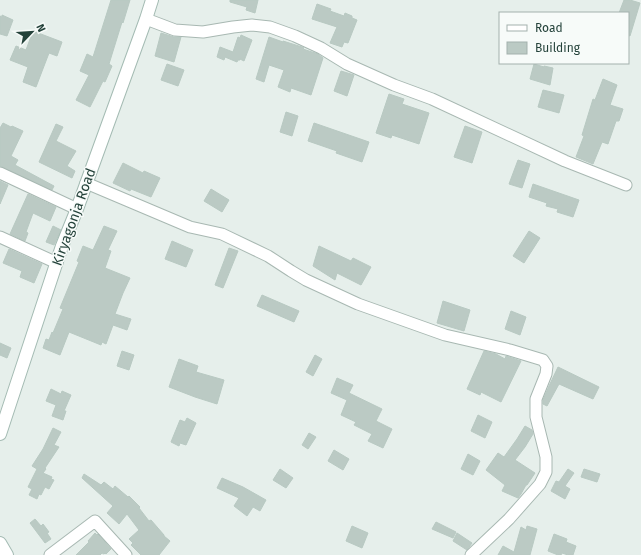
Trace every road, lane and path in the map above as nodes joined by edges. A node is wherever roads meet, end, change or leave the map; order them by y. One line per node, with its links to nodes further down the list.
1 (152, 0): 2 (street, Kiryagonja Road)
2 (146, 19): 4 (street, Kiryagonja Road); 5 (street)
3 (0, 172): 6 (street)
4 (86, 183): 6 (street, Kiryagonja Road); 14 (street)
5 (626, 185)
6 (77, 209): 8 (street, Kiryagonja Road)
7 (0, 237): 8 (street)
8 (57, 264): 9 (street, Kiryagonja Road)
9 (0, 434)
10 (0, 543): 11 (street)
11 (7, 555)
12 (50, 555): 13 (street)
13 (126, 555)
14 (471, 555)

